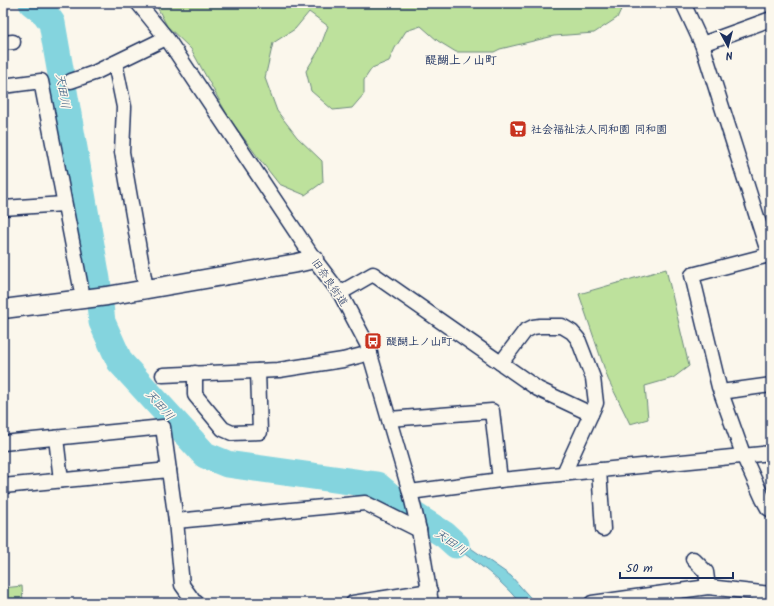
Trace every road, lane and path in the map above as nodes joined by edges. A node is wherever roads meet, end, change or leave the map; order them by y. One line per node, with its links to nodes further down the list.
1 (138, 3): 4 (street, 旧奈良街道)
2 (682, 3): 5 (street)
3 (771, 18): 5 (street)
4 (166, 38): 6 (street); 11 (street, 旧奈良街道)
5 (702, 44): 22 (street)
6 (115, 63): 7 (street); 12 (street)
7 (71, 81)
8 (3, 86): 9 (street)
9 (64, 204): 10 (street); 14 (street)
10 (3, 208)
11 (314, 259): 12 (street); 13 (street, 旧奈良街道)
12 (146, 289): 14 (street)
13 (340, 293): 16 (street, 旧奈良街道); 17 (street)
14 (83, 298): 15 (street)
15 (3, 309)
16 (370, 353): 18 (street); 24 (street, 旧奈良街道)
17 (501, 363): 23 (street); 23 (street)
18 (258, 371): 19 (street); 19 (street)
19 (194, 373): 20 (street)
20 (163, 375)
21 (771, 385): 22 (street)
22 (721, 392): 28 (street)
23 (591, 414): 31 (street)
24 (389, 419): 33 (street); 35 (street, 旧奈良街道)
25 (56, 438): 26 (street); 29 (street); 32 (street)
26 (3, 443)
27 (771, 454): 28 (street)
28 (744, 457): 30 (street); 36 (street)
29 (169, 470): 32 (street); 37 (street)
30 (599, 470): 31 (street); 38 (street)
31 (564, 473): 33 (street)
32 (61, 480): 34 (street)
33 (500, 480): 35 (street)
34 (3, 486)
35 (410, 492): 39 (street, 旧奈良街道)
36 (771, 510)
37 (176, 521): 39 (street); 45 (street)
38 (603, 529)
39 (419, 530): 43 (street, 旧奈良街道)
40 (693, 559): 41 (street)
41 (708, 587): 44 (street); 47 (street)
42 (771, 594): 44 (street)
43 (431, 597): 46 (street)
44 (750, 598)
45 (197, 603)
46 (353, 603)
47 (592, 603)

